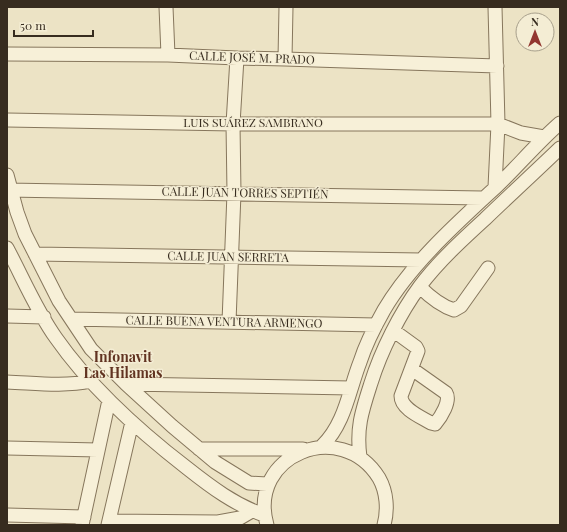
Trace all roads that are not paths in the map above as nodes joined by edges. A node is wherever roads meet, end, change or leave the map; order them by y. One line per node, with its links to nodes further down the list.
1 (166, 7): 5 (street)
2 (286, 7): 7 (street)
3 (495, 7): 8 (street)
4 (7, 54): 5 (street, CALLE JOSÉ M. PRADO)
5 (168, 55): 6 (street, CALLE JOSÉ M. PRADO)
6 (237, 58): 7 (street, CALLE JOSÉ M. PRADO); 11 (street)
7 (284, 59): 8 (street, CALLE JOSÉ M. PRADO)
8 (496, 66): 12 (street)
9 (7, 120): 11 (street, LUIS SUÁREZ SAMBRANO)
10 (560, 123): 13 (street)
11 (233, 124): 12 (street, LUIS SUÁREZ SAMBRANO); 18 (street)
12 (498, 124): 13 (street); 16 (street)
13 (544, 137): 16 (street)
14 (560, 148): 25 (street)
15 (7, 175): 17 (street)
16 (495, 187): 19 (street)
17 (9, 190): 18 (street, CALLE JUAN TORRES SEPTIÉN); 21 (street)
18 (234, 193): 19 (street, CALLE JUAN TORRES SEPTIÉN); 22 (street)
19 (482, 198): 23 (street)
20 (8, 250): 27 (street)
21 (35, 254): 22 (street, CALLE JUAN SERRETA); 28 (street)
22 (231, 257): 23 (street, CALLE JUAN SERRETA); 29 (street)
23 (421, 260): 30 (street)
24 (488, 268): 25 (street)
25 (420, 287): 31 (street)
26 (7, 316): 27 (street)
27 (44, 317): 33 (street)
28 (71, 319): 29 (street, CALLE BUENA VENTURA ARMENGO); 35 (street)
29 (229, 322): 30 (street, CALLE BUENA VENTURA ARMENGO)
30 (376, 325): 36 (street)
31 (394, 330): 32 (street); 44 (street)
32 (412, 369)
33 (91, 381): 34 (street); 37 (street)
34 (7, 382)
35 (126, 384): 36 (street); 41 (street)
36 (351, 388): 39 (street)
37 (109, 400): 38 (street); 43 (street)
38 (132, 422): 47 (street); 49 (street)
39 (322, 446): 42 (street); 44 (street)
40 (7, 448): 43 (street)
41 (199, 449): 42 (street); 45 (street)
42 (307, 449): 45 (street)
43 (98, 450): 48 (street)
44 (360, 457): 50 (street)
45 (267, 484): 47 (street)
46 (7, 515): 48 (street)
47 (261, 517): 49 (street)
48 (83, 521)
49 (108, 523)
50 (384, 525)

